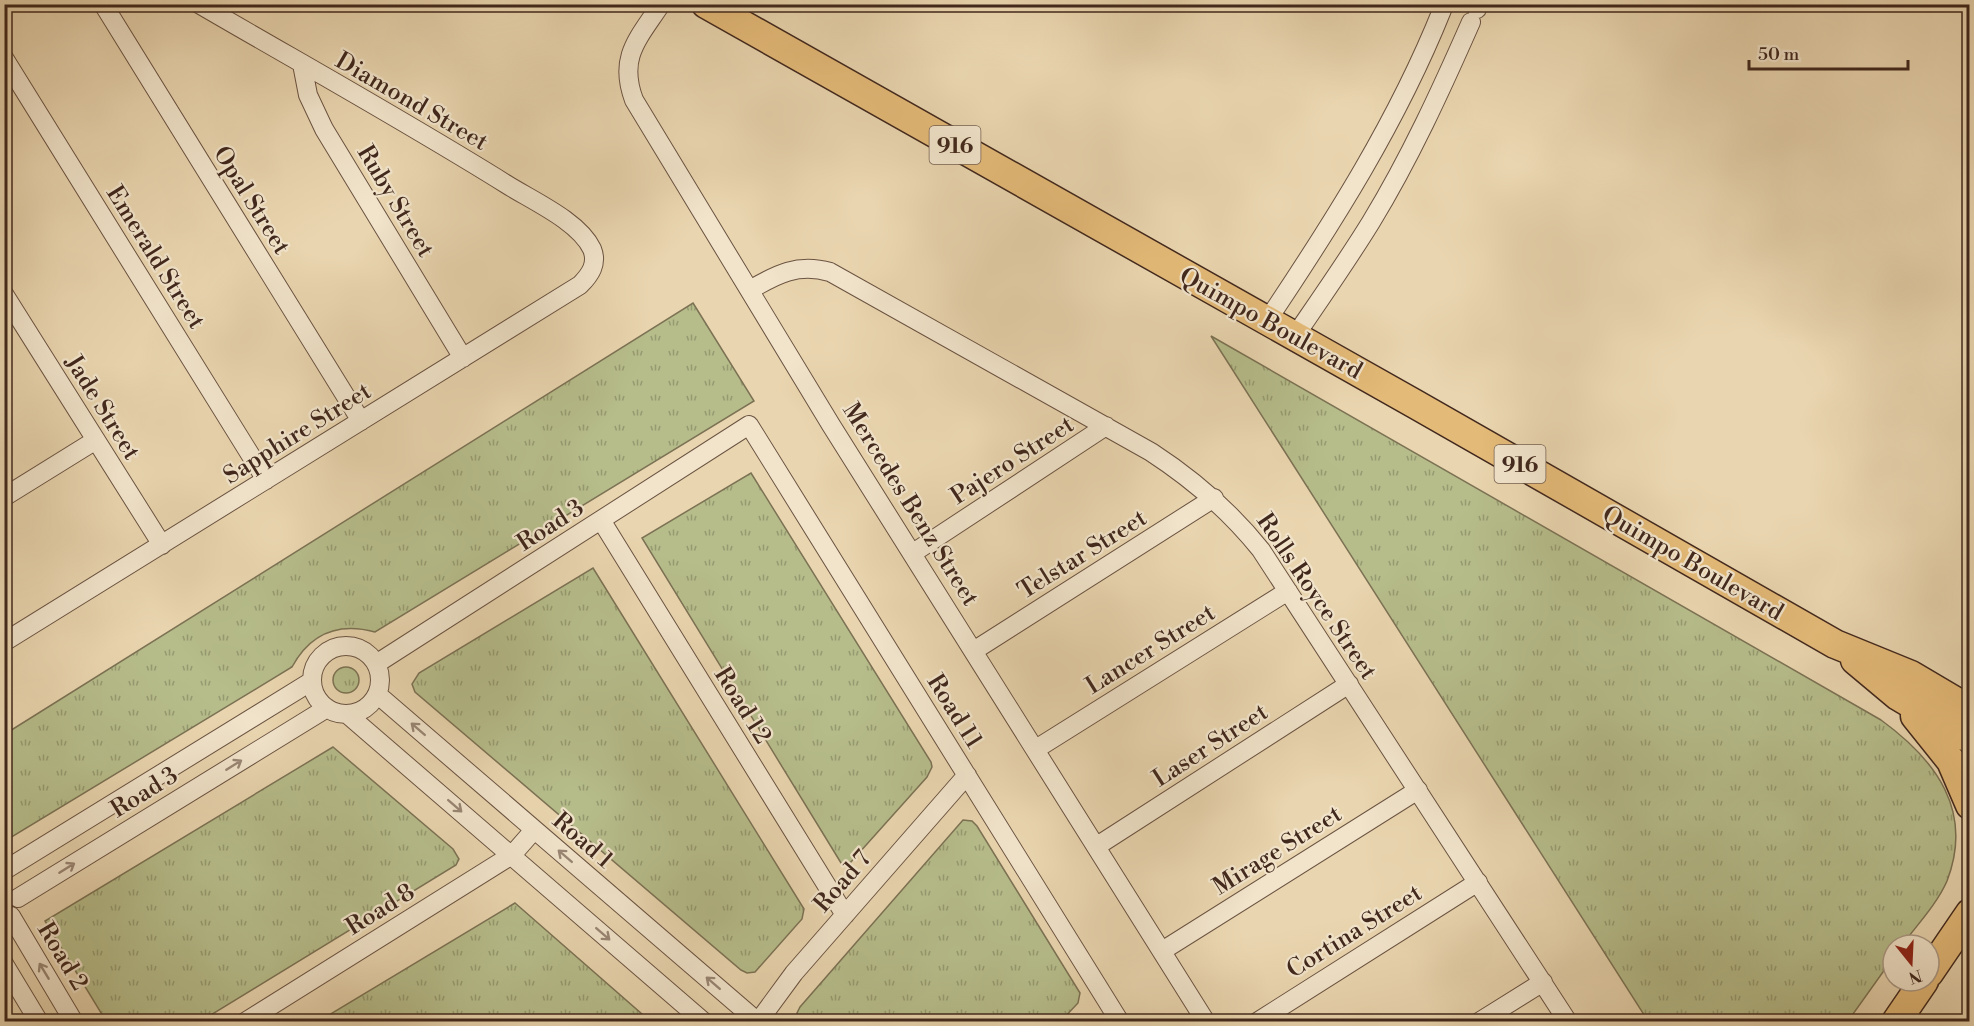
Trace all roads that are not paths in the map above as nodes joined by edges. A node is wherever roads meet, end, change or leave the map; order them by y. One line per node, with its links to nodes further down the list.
1 (102, 4): 17 (street, Opal Street)
2 (199, 4): 10 (street, Diamond Street)
3 (661, 4): 12 (street, Mercedes Benz Street)
4 (706, 4): 14 (main road, Quimpo Boulevard / 916)
5 (1442, 10): 7 (street)
6 (1475, 12): 8 (street)
7 (1429, 41): 8 (street); 14 (street)
8 (1458, 52): 15 (street)
9 (4, 58): 21 (street, Emerald Street)
10 (302, 64): 11 (street, Diamond Street); 16 (street, Ruby Street)
11 (592, 249): 16 (street, Sapphire Street)
12 (750, 290): 19 (street, Rolls Royce Street); 26 (street, Mercedes Benz Street)
13 (4, 294): 20 (street, Jade Street)
14 (1267, 321): 15 (main road, Quimpo Boulevard / 916)
15 (1295, 336): 33 (main road, Quimpo Boulevard / 916)
16 (463, 358): 17 (street, Sapphire Street)
17 (361, 421): 21 (street, Sapphire Street)
18 (749, 425): 24 (street, Road 3); 41 (street, Road 11)
19 (1106, 426): 23 (street, Rolls Royce Street); 26 (street, Pajero Street)
20 (96, 440): 22 (street); 25 (street, Jade Street)
21 (266, 480): 25 (street, Sapphire Street)
22 (4, 497)
23 (1214, 498): 27 (street, Rolls Royce Street); 29 (street, Telstar Street)
24 (601, 520): 30 (street, Road 3); 51 (street, Road 12)
25 (162, 545): 28 (street, Sapphire Street)
26 (913, 553): 29 (street, Mercedes Benz Street)
27 (1288, 591): 32 (street, Rolls Royce Street); 40 (street, Lancer Street)
28 (4, 642)
29 (975, 650): 40 (street, Mercedes Benz Street)
30 (376, 664): 31 (street); 35 (street)
31 (312, 681): 36 (street); 47 (street, Road 3)
32 (1349, 684): 42 (street, Rolls Royce Street); 45 (street, Laser Street)
33 (1904, 686): 34 (main road); 37 (main road, Quimpo Boulevard / 916); 39 (main road, Quimpo Boulevard / 916); 43 (main road)
34 (1970, 688)
35 (377, 694): 38 (street); 44 (street, Road 1, one-way to 35)
36 (327, 708): 38 (street); 49 (street, Road 3, one-way to 36)
37 (1970, 710)
38 (347, 714): 46 (street, one-way to 46)
39 (1970, 739)
40 (1036, 748): 45 (street, Mercedes Benz Street)
41 (967, 775): 51 (street, Road 7); 63 (street, Road 11)
42 (1418, 790): 48 (street, Rolls Royce Street); 53 (street, Mirage Street)
43 (1970, 805)
44 (534, 830): 46 (street, Road 8); 62 (street, Road 1, one-way to 44)
45 (1097, 846): 53 (street, Mercedes Benz Street)
46 (512, 855): 60 (street, Road 8); 61 (street, one-way to 61)
47 (5, 870): 49 (street)
48 (1478, 882): 56 (street, Rolls Royce Street); 65 (street, Cortina Street)
49 (18, 898): 52 (street)
50 (1970, 913): 54 (main road)
51 (845, 915): 62 (street, Road 7)
52 (8, 919): 59 (street, Road 2, one-way to 52)
53 (1162, 951): 64 (street, Mercedes Benz Street)
54 (1941, 955)
55 (4, 964): 58 (street)
56 (1543, 982): 66 (street); 67 (street, Rolls Royce Street)
57 (1916, 993): 68 (main road)
58 (39, 1022)
59 (74, 1022)
60 (245, 1022)
61 (704, 1022)
62 (758, 1022)
63 (1120, 1022)
64 (1206, 1022)
65 (1257, 1022)
66 (1479, 1022)
67 (1569, 1022)
68 (1896, 1022)

